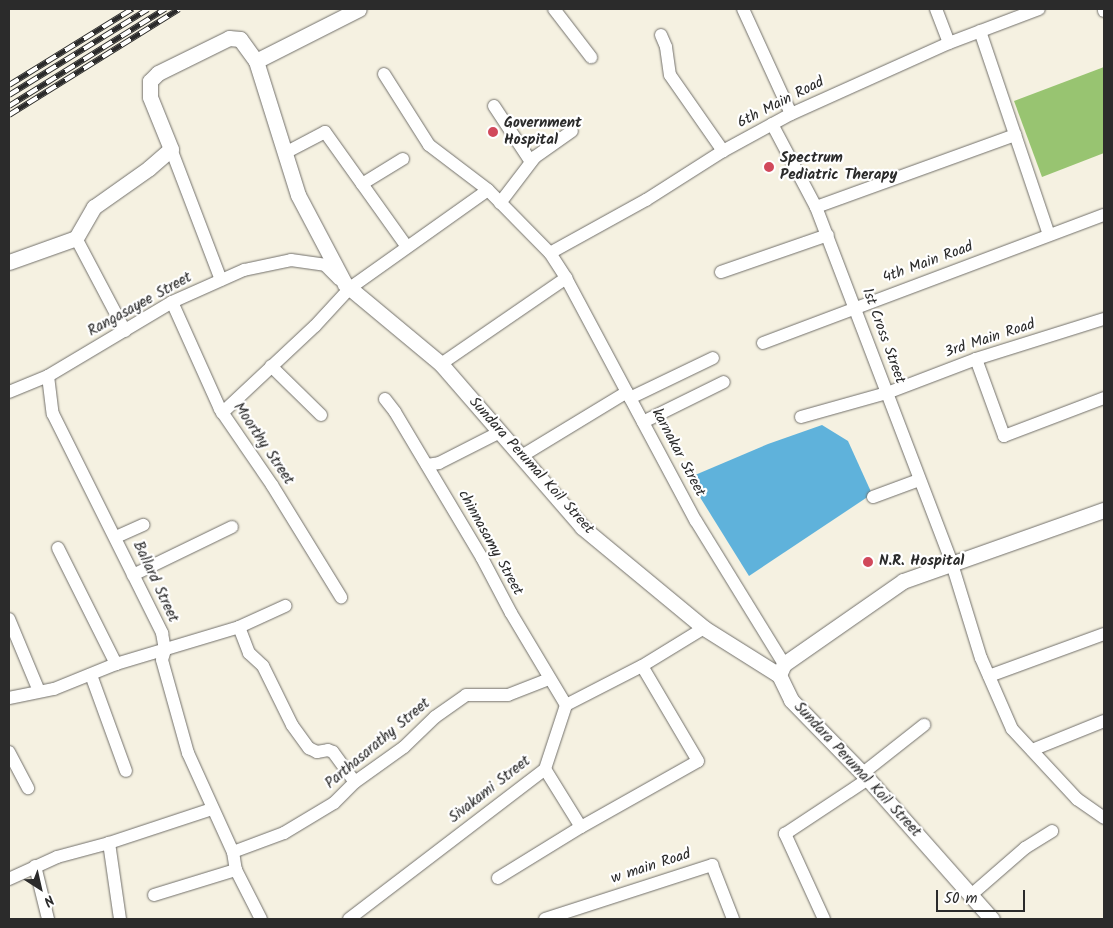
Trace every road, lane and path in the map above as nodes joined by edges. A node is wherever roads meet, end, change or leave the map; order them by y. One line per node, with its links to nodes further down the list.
1 (359, 9): 10 (street)
2 (554, 9): 9 (street)
3 (743, 9): 13 (street)
4 (936, 9): 8 (street)
5 (1039, 9): 6 (street, 6th Main Road)
6 (980, 31): 8 (street, 6th Main Road); 16 (street)
7 (661, 35): 18 (street)
8 (949, 42): 13 (street, 6th Main Road)
9 (591, 57)
10 (256, 61): 17 (street, Sundara Perumal Koil Street); 19 (street, Sundara Perumal Koil Street)
11 (384, 74): 23 (street, karnakar Street)
12 (494, 106): 21 (street)
13 (790, 114): 14 (street, 6th Main Road)
14 (772, 124): 18 (street, 6th Main Road); 25 (street, 1st Cross Street)
15 (572, 131): 21 (street)
16 (1015, 134): 25 (street); 28 (street)
17 (171, 149): 29 (street); 35 (street)
18 (723, 151): 31 (street, 6th Main Road)
19 (285, 153): 22 (street); 36 (street, Sundara Perumal Koil Street)
20 (403, 159): 22 (street)
21 (532, 162): 24 (street)
22 (362, 184): 30 (street)
23 (488, 190): 24 (street, karnakar Street); 30 (street)
24 (500, 203): 31 (street, karnakar Street)
25 (816, 206): 27 (street, 1st Cross Street)
26 (1104, 215): 28 (street, 4th Main Road)
27 (828, 235): 33 (street); 38 (street, 1st Cross Street)
28 (1049, 235): 38 (street, 4th Main Road)
29 (76, 238): 32 (street); 40 (street)
30 (407, 247): 36 (street)
31 (550, 253): 34 (street, karnakar Street)
32 (9, 262)
33 (721, 272)
34 (566, 278): 44 (street); 50 (street, karnakar Street)
35 (221, 280): 36 (street, Rangasayee Street); 37 (street, Rangasayee Street)
36 (347, 286): 44 (street, Sundara Perumal Koil Street); 45 (street)
37 (172, 302): 40 (street, Rangasayee Street); 53 (street, Moorthy Street)
38 (856, 307): 41 (street, 4th Main Road); 49 (street, 1st Cross Street)
39 (1104, 319): 43 (street, 3rd Main Road)
40 (125, 331): 46 (street, Rangasayee Street)
41 (763, 342)
42 (713, 358): 50 (street)
43 (976, 359): 49 (street, 3rd Main Road); 51 (street)
44 (441, 364): 57 (street, Sundara Perumal Koil Street)
45 (271, 366): 53 (street); 54 (street)
46 (48, 376): 48 (street, Rangasayee Street); 65 (street, Ballard Street)
47 (724, 382): 56 (street)
48 (9, 392)
49 (887, 393): 55 (street, 3rd Main Road); 60 (street, 1st Cross Street)
50 (628, 395): 56 (street, karnakar Street); 58 (street)
51 (1104, 398)
52 (384, 399): 59 (street, chinnasamy Street)
53 (222, 413): 69 (street, Moorthy Street)
54 (321, 415)
55 (801, 417)
56 (643, 422): 78 (street, karnakar Street)
57 (498, 433): 58 (street, Sundara Perumal Koil Street); 59 (street)
58 (520, 457): 73 (street, Sundara Perumal Koil Street)
59 (427, 465): 81 (street, chinnasamy Street)
60 (919, 480): 61 (street); 67 (street, 1st Cross Street)
61 (873, 497)
62 (1104, 510): 67 (street)
63 (143, 525): 65 (street)
64 (232, 527): 68 (street)
65 (116, 537): 68 (street, Ballard Street)
66 (58, 548): 76 (street)
67 (952, 564): 78 (street); 80 (street, 1st Cross Street)
68 (133, 575): 75 (street, Ballard Street)
69 (341, 597)
70 (285, 606): 72 (street)
71 (9, 619): 82 (street)
72 (238, 627): 75 (street); 92 (street)
73 (704, 628): 77 (street); 78 (street, Sundara Perumal Koil Street)
74 (1104, 634): 80 (street)
75 (165, 650): 76 (street); 94 (street, Ballard Street)
76 (116, 664): 79 (street)
77 (642, 666): 84 (street); 96 (street)
78 (782, 670): 91 (street, Sundara Perumal Koil Street)
79 (90, 675): 82 (street); 90 (street)
80 (989, 676): 87 (street, 1st Cross Street)
81 (549, 679): 84 (street, chinnasamy Street); 92 (street, Parthasarathy Street)
82 (39, 691): 83 (street)
83 (9, 698)
84 (566, 705): 89 (street, Sivakami Street)
85 (1104, 721): 87 (street)
86 (924, 725): 91 (street)
87 (1032, 750): 95 (street, 1st Cross Street)
88 (9, 752): 93 (street)
89 (545, 768): 96 (street); 109 (street, Sivakami Street)
90 (126, 771)
91 (866, 776): 104 (street, Sundara Perumal Koil Street); 112 (street)
92 (355, 782): 99 (street, Parthasarathy Street)
93 (28, 788)
94 (212, 809): 98 (street); 99 (street, Ballard Street)
95 (1104, 818)
96 (581, 827): 103 (street)
97 (1052, 831): 104 (street)
98 (109, 843): 100 (street); 107 (street)
99 (233, 852): 101 (street, Ballard Street)
100 (35, 866): 102 (street); 106 (street)
101 (236, 870): 105 (street); 108 (street, Ballard Street)
102 (9, 878)
103 (498, 878)
104 (971, 894): 113 (street, Sundara Perumal Koil Street)
105 (154, 895)
106 (48, 919)
107 (120, 919)
108 (261, 919)
109 (349, 919)
110 (545, 919): 111 (street, w main Road)
111 (733, 919)
112 (824, 919)
113 (992, 919)

